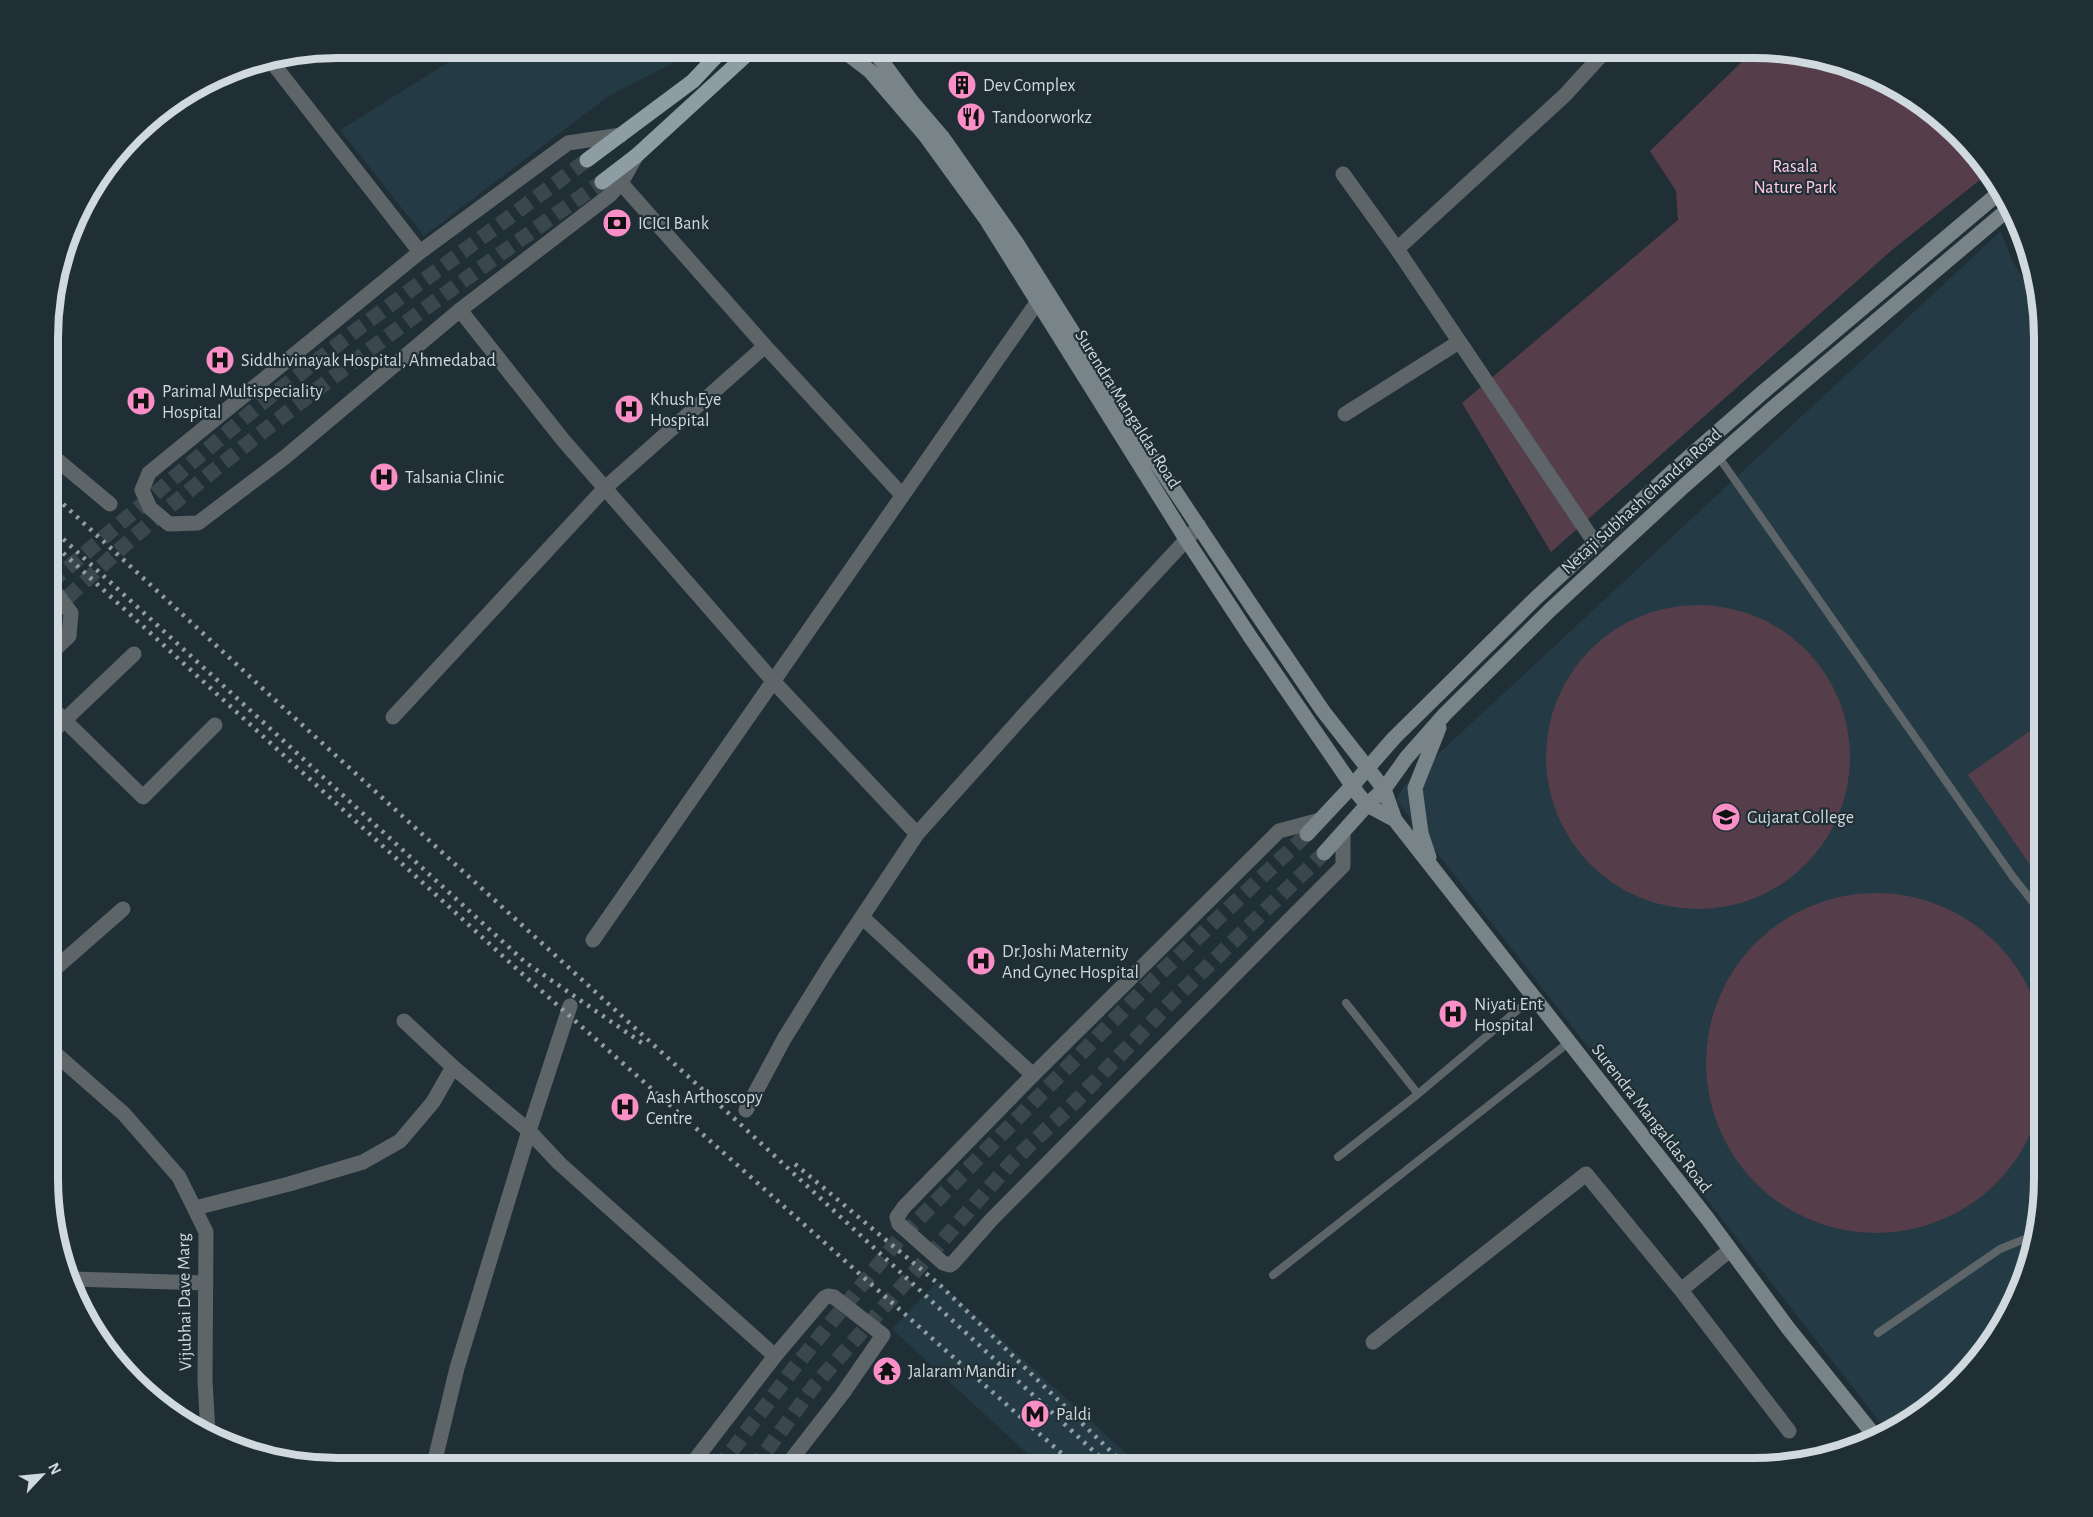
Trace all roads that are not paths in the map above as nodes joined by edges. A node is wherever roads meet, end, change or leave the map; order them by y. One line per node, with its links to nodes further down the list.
1 (715, 58): 7 (main road)
2 (743, 58): 8 (main road)
3 (853, 58): 17 (main road, Surendra Mangaldas Road)
4 (879, 58): 27 (main road, Surendra Mangaldas Road)
5 (1599, 58): 15 (street)
6 (275, 66): 16 (street)
7 (621, 135): 9 (main road); 16 (street)
8 (636, 156): 11 (main road); 12 (street)
9 (587, 160)
10 (1343, 174): 15 (street)
11 (602, 182)
12 (621, 183): 18 (street); 20 (street)
13 (1995, 196): 29 (main road, Netaji Subhash Chandra Road)
14 (2004, 212): 22 (main road, Netaji Subhash Chandra Road)
15 (1397, 249): 19 (street)
16 (420, 252): 18 (street)
17 (1038, 301): 25 (street); 28 (main road, Surendra Mangaldas Road)
18 (460, 310): 24 (street)
19 (1459, 342): 21 (street); 29 (street)
20 (765, 346): 24 (street); 25 (street)
21 (1345, 414)
22 (1718, 456): 35 (main road, Netaji Subhash Chandra Road); 51 (lane)
23 (58, 461): 26 (street)
24 (605, 488): 33 (street); 36 (street)
25 (902, 495): 33 (street)
26 (110, 504)
27 (1199, 526): 28 (street); 40 (main road, Surendra Mangaldas Road)
28 (1186, 539): 41 (main road, Surendra Mangaldas Road); 46 (street)
29 (1595, 543): 40 (main road, Netaji Subhash Chandra Road)
30 (58, 596): 31 (street)
31 (58, 646)
32 (134, 654): 37 (street)
33 (773, 681): 46 (street); 54 (street)
34 (58, 714): 37 (street)
35 (1445, 714): 42 (main road, Netaji Subhash Chandra Road); 50 (main road)
36 (393, 717)
37 (66, 721): 38 (street); 39 (street)
38 (215, 725)
39 (58, 728)
40 (1367, 769): 41 (main road, Netaji Subhash Chandra Road); 42 (main road, Surendra Mangaldas Road)
41 (1352, 786): 43 (main road, Surendra Mangaldas Road); 44 (main road, Netaji Subhash Chandra Road)
42 (1384, 789): 43 (main road, Netaji Subhash Chandra Road); 45 (main road)
43 (1367, 805): 45 (main road); 48 (main road, Netaji Subhash Chandra Road)
44 (1320, 820): 47 (main road, Netaji Subhash Chandra Road); 63 (street)
45 (1395, 820): 50 (main road, Surendra Mangaldas Road)
46 (917, 834): 53 (street)
47 (1307, 834)
48 (1343, 834): 49 (main road, Netaji Subhash Chandra Road); 63 (street)
49 (1324, 853)
50 (1434, 872): 56 (main road, Surendra Mangaldas Road)
51 (2034, 903)
52 (123, 909): 55 (street)
53 (862, 917): 63 (street); 65 (street)
54 (593, 939)
55 (58, 966)
56 (1533, 997): 60 (main road, Surendra Mangaldas Road); 64 (lane)
57 (1346, 1003): 64 (lane)
58 (570, 1006): 66 (street)
59 (404, 1021): 62 (street)
60 (1568, 1042): 70 (main road, Surendra Mangaldas Road); 71 (lane)
61 (58, 1057): 68 (street, Vijubhai Dave Marg)
62 (453, 1067): 66 (street); 68 (street)
63 (1033, 1075)
64 (1418, 1094): 67 (lane)
65 (746, 1110)
66 (529, 1131): 77 (street); 81 (street)
67 (1338, 1156)
68 (195, 1209): 73 (street, Vijubhai Dave Marg)
69 (2028, 1238): 75 (lane)
70 (1730, 1250): 74 (street); 80 (main road, Surendra Mangaldas Road)
71 (1273, 1275)
72 (77, 1279): 73 (street)
73 (206, 1283): 78 (street, Vijubhai Dave Marg)
74 (1681, 1290): 76 (street); 79 (street)
75 (1878, 1333)
76 (1373, 1342)
77 (775, 1356): 82 (street); 83 (street)
78 (208, 1426)
79 (1789, 1431)
80 (1872, 1433)
81 (435, 1459)
82 (695, 1459)
83 (792, 1459)

